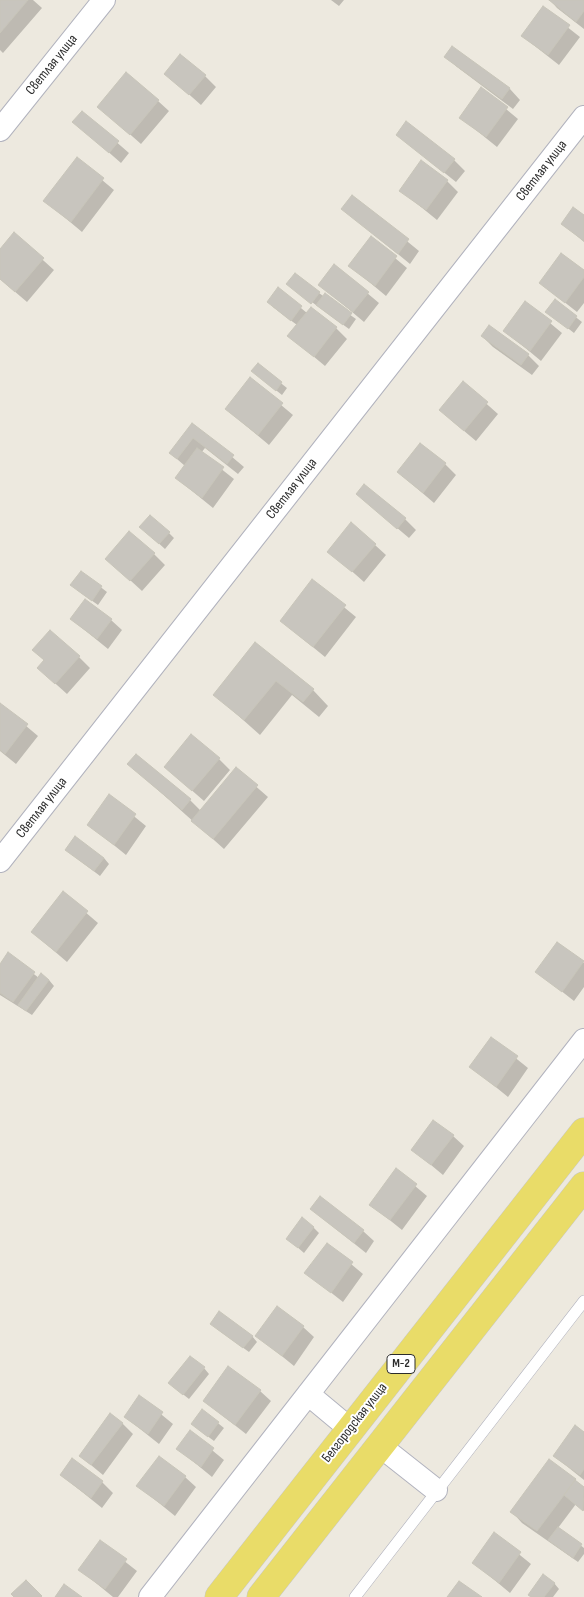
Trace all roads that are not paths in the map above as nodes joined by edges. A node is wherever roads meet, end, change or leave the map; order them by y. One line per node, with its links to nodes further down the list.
1 (104, 0): 3 (street, Светлая улица)
2 (584, 117): 4 (street, Светлая улица)
3 (0, 130)
4 (0, 861)
5 (584, 1040): 9 (street)
6 (584, 1132): 10 (main road, Белгородская улица / М-2)
7 (584, 1186): 11 (main road, М-2)
8 (584, 1301): 12 (lane)
9 (308, 1394): 10 (street); 13 (street)
10 (350, 1429): 14 (main road, Белгородская улица / М-2)
11 (379, 1445): 12 (street); 15 (main road, М-2)
12 (436, 1490): 16 (lane)
13 (150, 1597)
14 (219, 1597)
15 (261, 1597)
16 (356, 1597)

